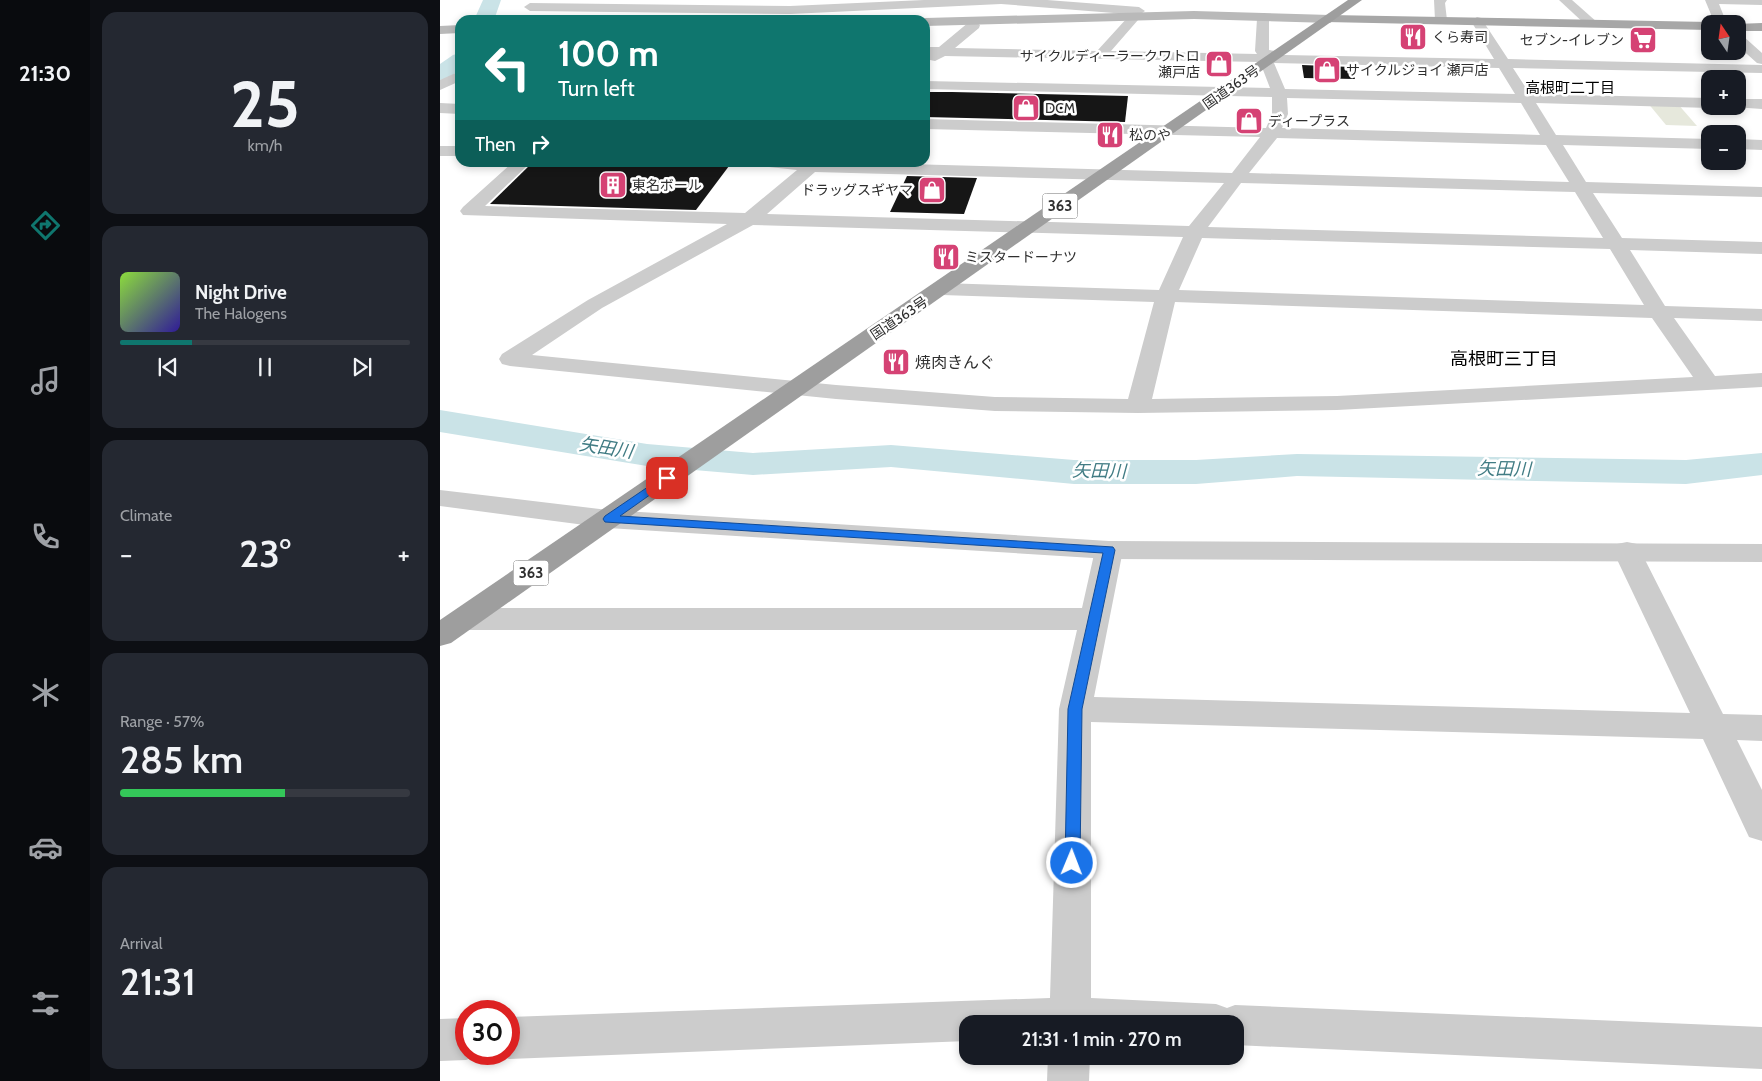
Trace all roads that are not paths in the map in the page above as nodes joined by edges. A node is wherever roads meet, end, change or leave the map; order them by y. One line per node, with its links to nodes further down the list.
1 (1001, 0): 9 (street); 19 (street); 23 (street)
2 (1128, 0): 19 (street)
3 (1356, 0): 20 (highway, 国道363号 / 363)
4 (1441, 0): 21 (street)
5 (1565, 0): 25 (street)
6 (1711, 0): 18 (street)
7 (1715, 0): 8 (street)
8 (1762, 1)
9 (892, 3): 13 (street)
10 (533, 4): 11 (street); 14 (street)
11 (587, 4): 12 (street)
12 (692, 4): 13 (street); 15 (street)
13 (794, 5): 16 (street)
14 (527, 15)
15 (681, 15)
16 (785, 15)
17 (1268, 15): 19 (main road); 20 (main road); 37 (street)
18 (1717, 15)
19 (1138, 16): 23 (main road); 36 (street)
20 (1330, 19): 21 (main road); 37 (highway, 国道363号 / 363)
21 (1441, 20): 22 (main road)
22 (1477, 21): 25 (main road); 40 (street)
23 (976, 23): 24 (main road); 35 (street)
24 (930, 24)
25 (1592, 24): 27 (main road)
26 (440, 26): 29 (main road)
27 (1701, 26)
28 (1746, 26): 30 (main road)
29 (455, 27)
30 (1762, 27)
31 (455, 28): 32 (main road)
32 (440, 30)
33 (1746, 46): 38 (street)
34 (930, 51): 35 (street)
35 (940, 52): 36 (street); 39 (street)
36 (1101, 54): 37 (street)
37 (1272, 58): 40 (street); 45 (highway, 国道363号 / 363); 46 (street)
38 (1762, 60)
39 (930, 61)
40 (1503, 64): 41 (street); 47 (street)
41 (1762, 69)
42 (455, 78): 44 (street)
43 (930, 85): 45 (street)
44 (440, 86)
45 (1223, 92): 46 (street); 54 (highway, 国道363号 / 363)
46 (1279, 93): 47 (street); 55 (street)
47 (1525, 99): 48 (street); 56 (street)
48 (1701, 103)
49 (1746, 104): 50 (street)
50 (1762, 104)
51 (440, 108): 52 (street)
52 (455, 109)
53 (930, 124): 54 (street)
54 (1170, 130): 55 (street); 65 (highway, 国道363号 / 363)
55 (1272, 133): 56 (street); 66 (street)
56 (1552, 140): 57 (street); 67 (street)
57 (1701, 144)
58 (1746, 144): 59 (street)
59 (1762, 145)
60 (440, 151): 61 (street)
61 (455, 151)
62 (517, 167): 69 (street)
63 (812, 167): 69 (street)
64 (872, 167): 65 (street)
65 (1106, 175): 66 (street); 70 (highway, 国道363号 / 363)
66 (1238, 178): 67 (street); 71 (street)
67 (1581, 188): 68 (street); 72 (street)
68 (1762, 192)
69 (751, 218): 70 (street); 80 (street)
70 (1029, 227): 71 (street); 74 (highway, 国道363号 / 363)
71 (1195, 231): 72 (street); 75 (street)
72 (1616, 244): 73 (street); 76 (street)
73 (1762, 248)
74 (942, 289): 75 (street); 80 (highway, 国道363号 / 363)
75 (1166, 296): 76 (street); 81 (street)
76 (1659, 312): 77 (street); 79 (street)
77 (1762, 315)
78 (1762, 380): 79 (street)
79 (1709, 384): 81 (street)
80 (794, 390): 81 (street); 83 (highway, 国道363号 / 363)
81 (1138, 406)
82 (440, 498): 83 (street)
83 (615, 514): 84 (street); 88 (highway, 国道363号 / 363)
84 (1109, 550): 85 (street); 87 (street)
85 (1627, 551): 86 (street); 91 (street)
86 (1762, 553)
87 (1093, 618): 88 (street); 90 (street)
88 (464, 619): 89 (highway, 国道363号 / 363)
89 (440, 635)
90 (1075, 709): 91 (street); 94 (street)
91 (1713, 727): 92 (street); 93 (street)
92 (1762, 728)
93 (1762, 826)
94 (1069, 1015)
95 (1244, 1025): 100 (street)
96 (959, 1033): 97 (street)
97 (520, 1038)
98 (455, 1039): 99 (street)
99 (440, 1040)
100 (1762, 1048)
101 (1068, 1065): 102 (street)
102 (1068, 1081)

